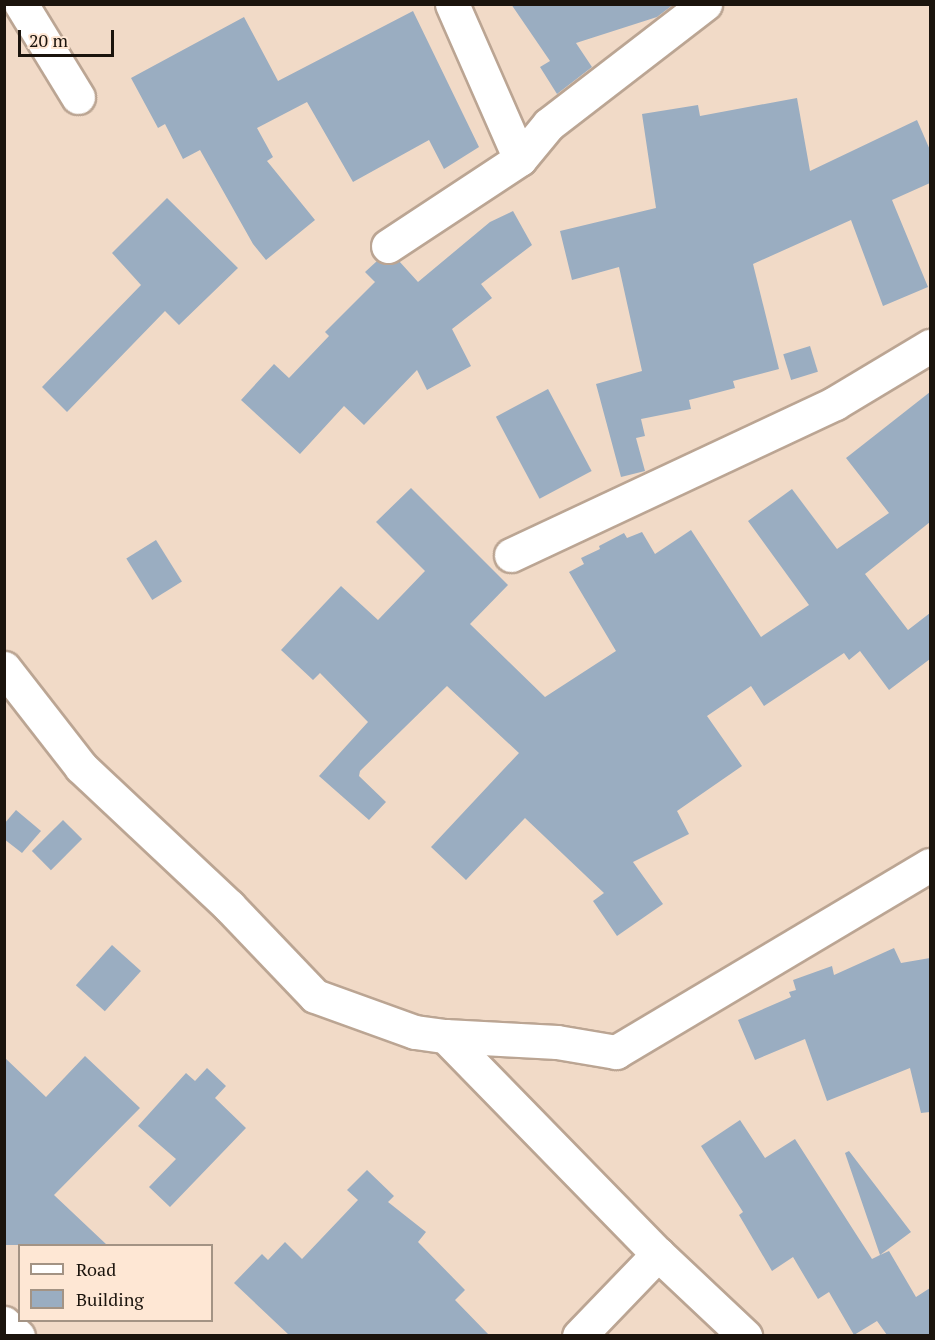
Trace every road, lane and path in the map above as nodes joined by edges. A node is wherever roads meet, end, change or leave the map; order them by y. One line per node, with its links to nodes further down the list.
1 (21, 4): 4 (street)
2 (452, 4): 5 (street)
3 (705, 4): 5 (street)
4 (78, 97)
5 (520, 159): 6 (street)
6 (388, 246)
7 (930, 346): 8 (street)
8 (511, 555)
9 (4, 668): 11 (street)
10 (930, 865): 11 (street)
11 (445, 1036): 12 (street)
12 (658, 1254): 15 (street); 16 (street)
13 (4, 1323): 14 (street)
14 (18, 1335)
15 (579, 1335)
16 (745, 1335)

